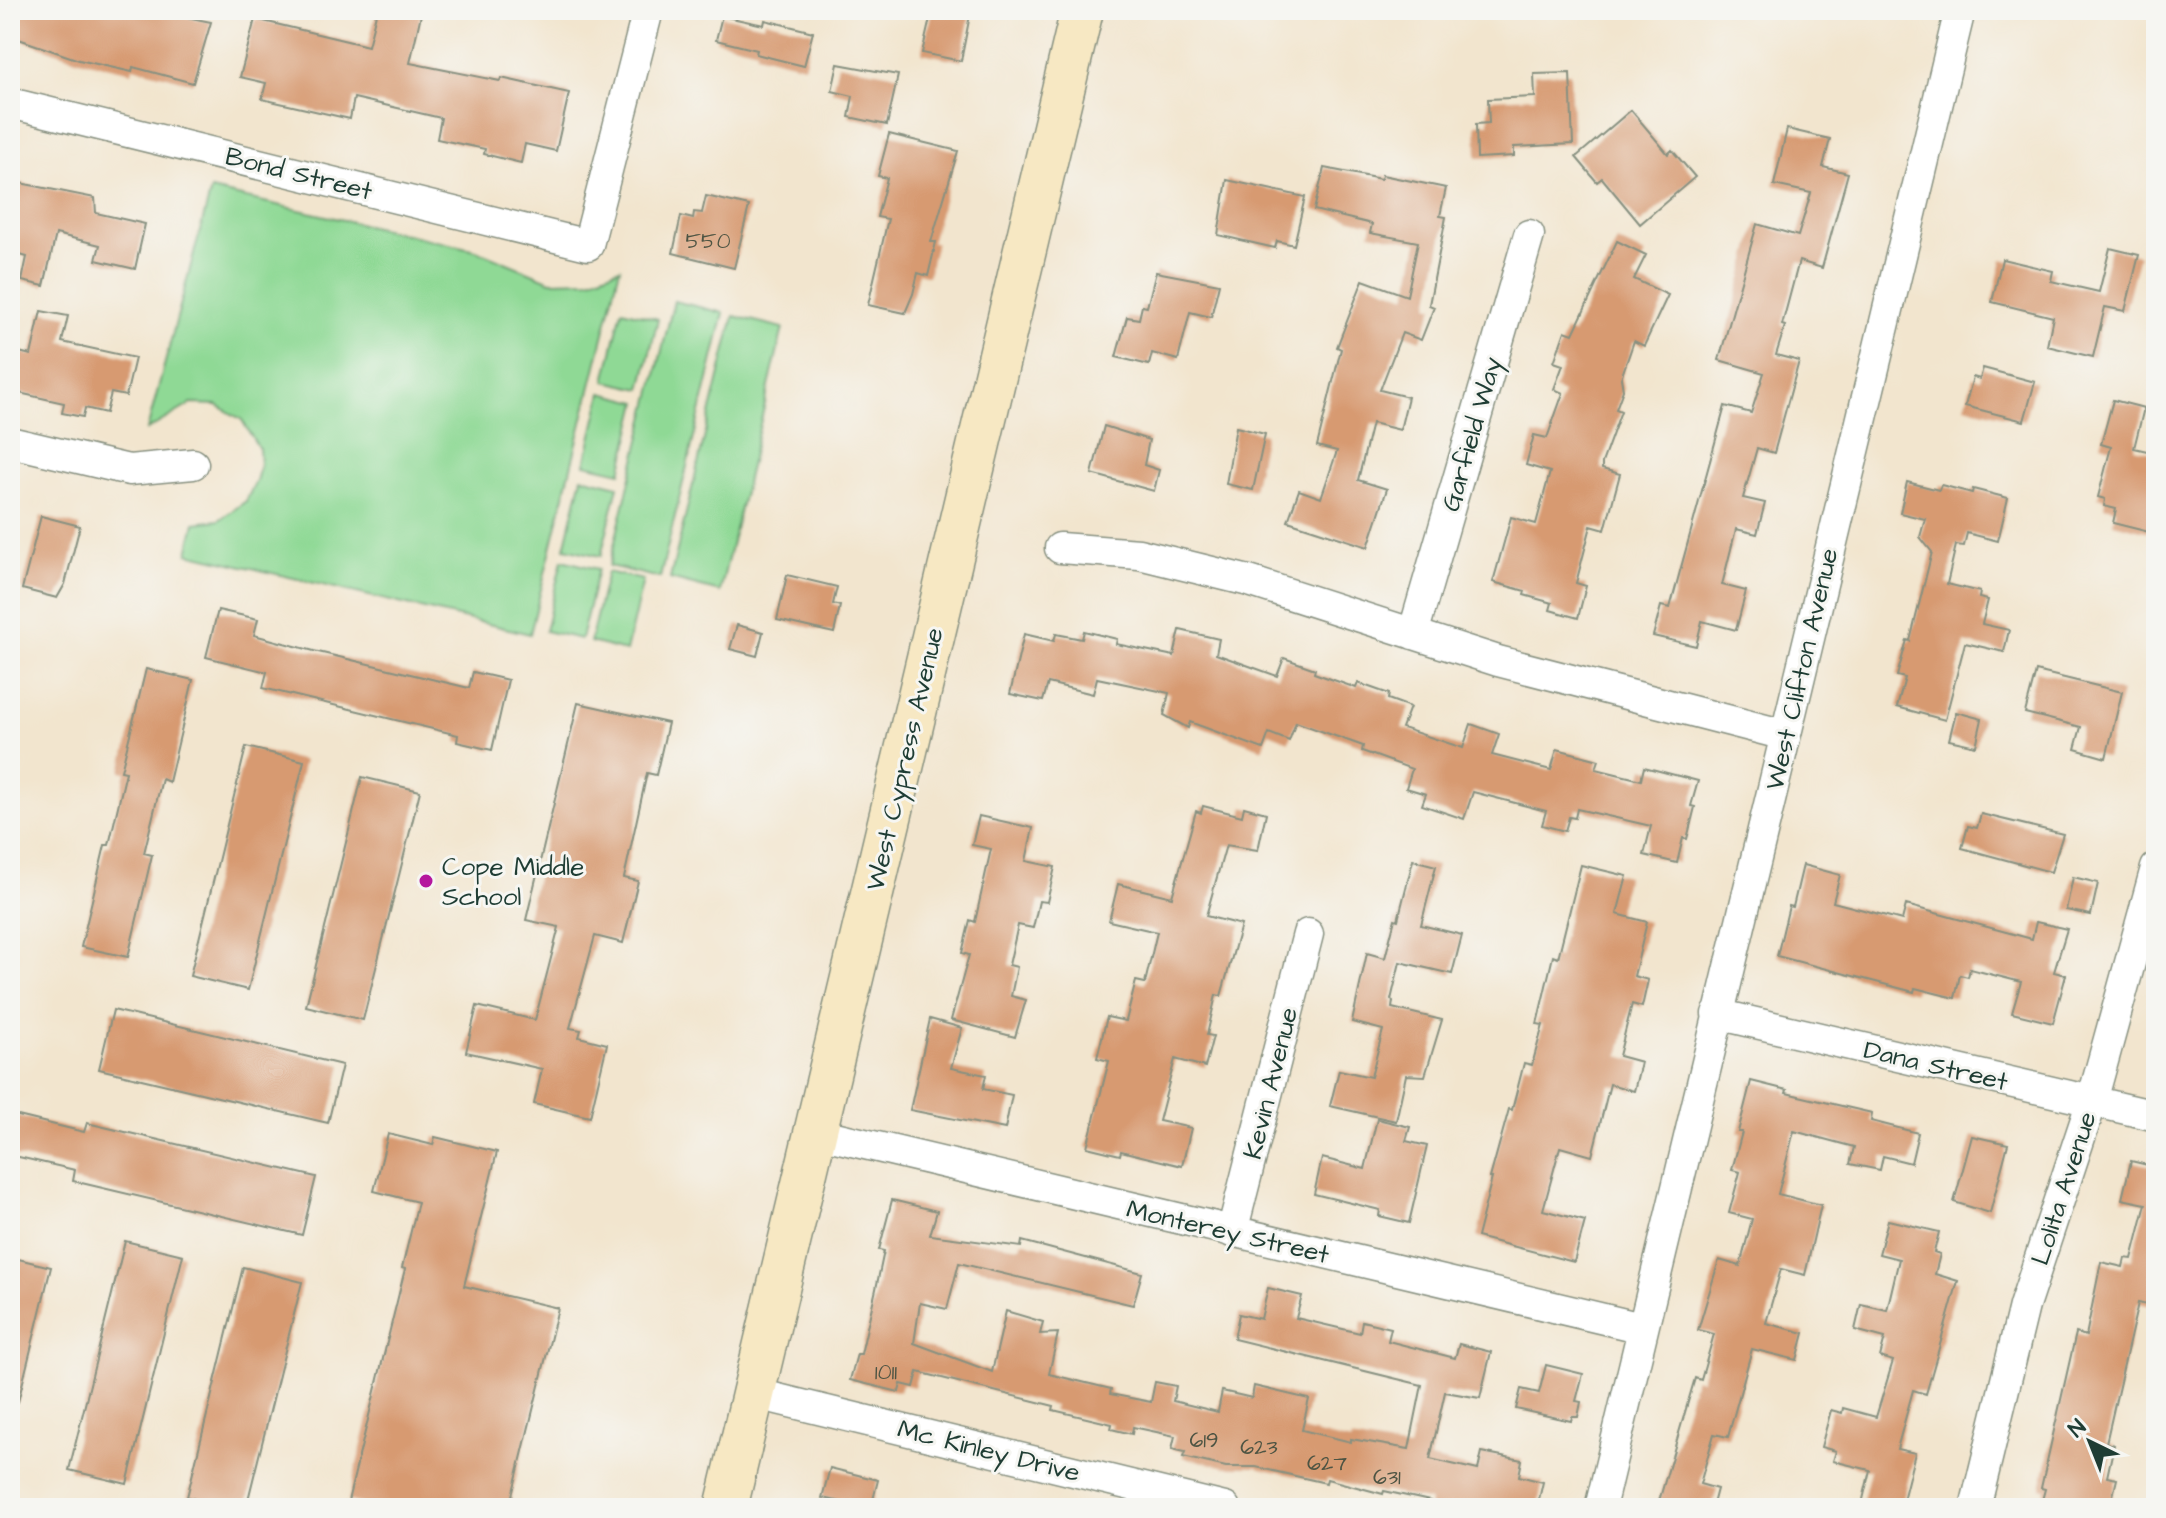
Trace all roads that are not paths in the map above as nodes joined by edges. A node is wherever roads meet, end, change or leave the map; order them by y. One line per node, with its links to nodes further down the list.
1 (648, 10): 4 (street, Bond Street)
2 (1082, 10): 16 (main road, West Cypress Avenue)
3 (1960, 10): 10 (street, West Clifton Avenue)
4 (10, 103)
5 (1529, 235): 9 (street, Garfield Way)
6 (10, 442): 7 (street)
7 (193, 464)
8 (1060, 548): 9 (street)
9 (1413, 634): 10 (street)
10 (1785, 735): 13 (street, West Clifton Avenue)
11 (2156, 868): 14 (street, Lolita Avenue)
12 (1308, 934): 17 (street, Kevin Avenue)
13 (1717, 1014): 14 (street, Dana Street); 18 (street, West Clifton Avenue)
14 (2092, 1101): 15 (street, Dana Street); 23 (street, Lolita Avenue)
15 (2156, 1116)
16 (814, 1132): 17 (street, Monterey Street); 19 (main road, West Cypress Avenue)
17 (1232, 1232): 18 (street, Monterey Street)
18 (1642, 1328): 22 (street, West Clifton Avenue)
19 (753, 1393): 20 (main road, West Cypress Avenue); 21 (street, Mc Kinley Drive)
20 (726, 1508)
21 (1225, 1508)
22 (1600, 1508)
23 (1975, 1508)

